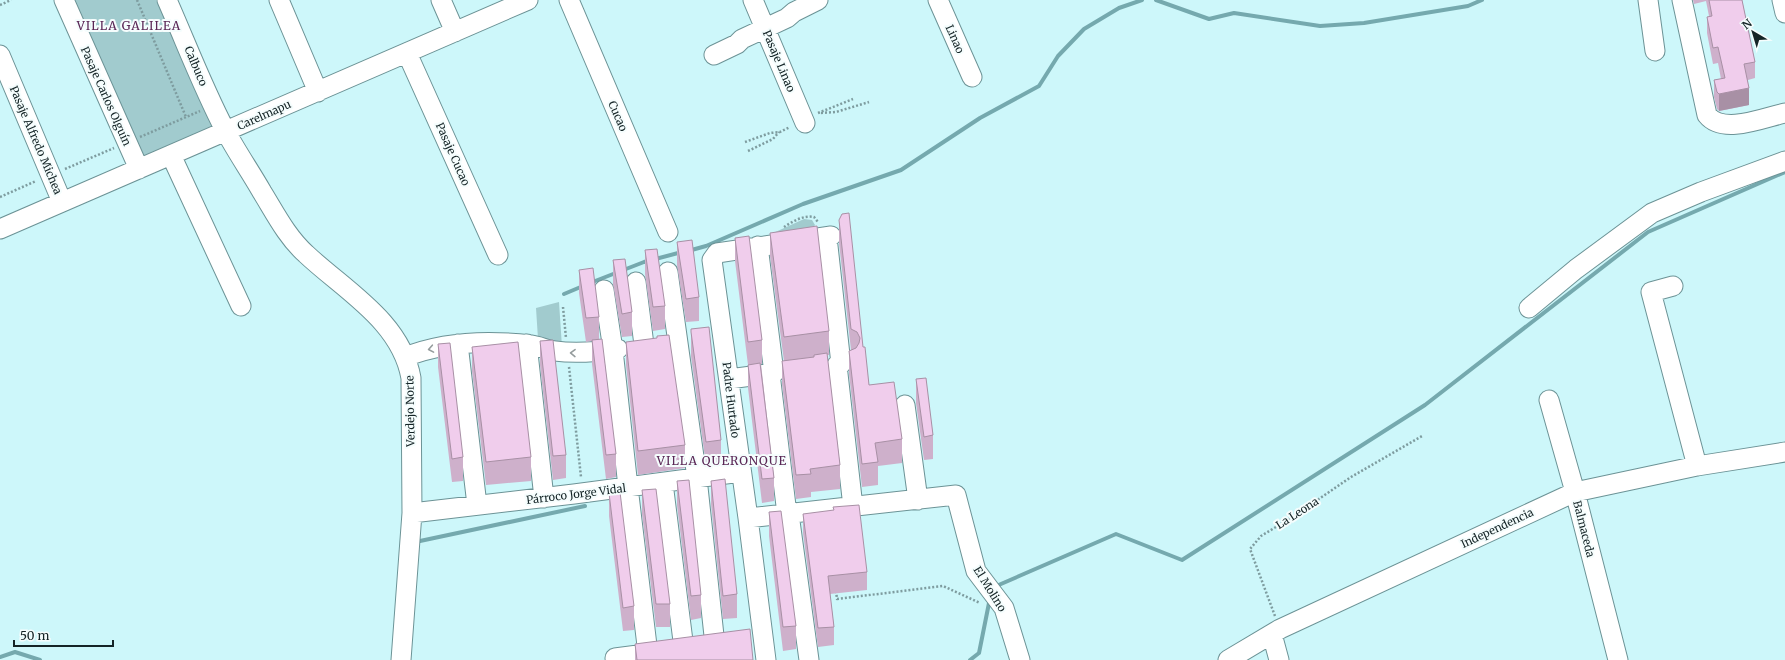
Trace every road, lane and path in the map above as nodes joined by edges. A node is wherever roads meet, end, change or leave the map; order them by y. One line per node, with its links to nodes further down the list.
1 (11, 0): 15 (path)
2 (64, 0): 34 (street, Pasaje Carlos Olguín)
3 (137, 0): 29 (path)
4 (167, 0): 27 (street, Calbuco)
5 (279, 0): 24 (street)
6 (441, 0): 18 (street)
7 (528, 0): 18 (street, Carelmapu)
8 (569, 0): 43 (street, Cucao)
9 (753, 0): 17 (street, Pasaje Linao)
10 (938, 0): 23 (street, Linao)
11 (1648, 0): 20 (street)
12 (1682, 0): 28 (street)
13 (1782, 0): 16 (street)
14 (820, 4): 17 (street)
15 (0, 5)
16 (1785, 13)
17 (765, 27): 19 (street); 30 (street, Pasaje Linao)
18 (455, 32): 21 (street, Carelmapu)
19 (713, 51)
20 (1655, 51)
21 (407, 53): 24 (street, Carelmapu); 45 (street, Pasaje Cucao)
22 (0, 55): 39 (street, Pasaje Alfredo Michea)
23 (972, 77)
24 (318, 92): 31 (street, Carelmapu)
25 (853, 98): 30 (path)
26 (869, 102): 30 (path)
27 (213, 106): 29 (path); 31 (street, Calbuco)
28 (1785, 113)
29 (186, 117): 34 (path)
30 (809, 118): 32 (path)
31 (226, 132): 36 (street, Carelmapu); 59 (street, Verdejo Norte)
32 (780, 132): 33 (path); 35 (path)
33 (746, 142)
34 (127, 143): 38 (street, Pasaje Carlos Olguín); 39 (path)
35 (748, 151)
36 (171, 155): 38 (street, Carelmapu); 50 (street)
37 (1785, 161): 52 (street)
38 (139, 169): 41 (street, Carelmapu)
39 (51, 175): 40 (path); 41 (street, Pasaje Alfredo Michea)
40 (0, 197)
41 (62, 202): 42 (street, Carelmapu)
42 (0, 229)
43 (668, 232)
44 (758, 246): 53 (street, Padre Hurtado); 60 (street); 76 (street)
45 (498, 255)
46 (668, 272): 53 (street)
47 (636, 282): 56 (street)
48 (1673, 286): 66 (street)
49 (604, 290): 57 (street)
50 (241, 306)
51 (562, 307): 58 (path)
52 (1528, 308)
53 (701, 337): 56 (street); 61 (street, Padre Hurtado); 68 (street)
54 (458, 344): 55 (street); 59 (street, one-way to 59); 75 (street)
55 (527, 344): 58 (street); 73 (street)
56 (644, 345): 57 (street)
57 (613, 350): 58 (street, one-way to 58); 70 (street)
58 (568, 353): 72 (path)
59 (405, 357): 77 (street, Verdejo Norte)
60 (778, 373): 61 (street); 78 (street)
61 (729, 379): 67 (street, Padre Hurtado)
62 (1549, 400): 71 (street, Balmaceda)
63 (905, 405): 74 (street)
64 (1422, 436): 82 (path, La Leona)
65 (1785, 452): 66 (street, Independencia)
66 (1697, 466): 71 (street, Independencia)
67 (741, 472): 68 (street, Párroco Jorge Vidal); 79 (street, Padre Hurtado)
68 (697, 478): 69 (street, Párroco Jorge Vidal); 84 (street)
69 (663, 483): 70 (street, Párroco Jorge Vidal); 85 (street)
70 (628, 487): 72 (street, Párroco Jorge Vidal); 86 (street)
71 (1575, 492): 82 (street, Independencia); 94 (street, Balmaceda)
72 (582, 493): 73 (street, Párroco Jorge Vidal)
73 (544, 498): 75 (street, Párroco Jorge Vidal)
74 (918, 500): 76 (street); 91 (street, El Molino)
75 (477, 506): 77 (street, Párroco Jorge Vidal)
76 (853, 507): 78 (street)
77 (412, 513): 88 (street, Verdejo Norte)
78 (788, 514): 79 (street); 90 (street)
79 (748, 518): 83 (street, Padre Hurtado)
80 (835, 584): 81 (path)
81 (968, 598)
82 (1276, 632): 92 (street, Independencia); 93 (street)
83 (749, 640): 84 (street); 89 (street, Padre Hurtado)
84 (715, 645): 85 (street)
85 (684, 649): 86 (street)
86 (648, 654): 87 (street)
87 (615, 658)
88 (401, 660)
89 (766, 660)
90 (809, 660)
91 (1020, 660)
92 (1228, 660)
93 (1279, 660)
94 (1618, 660)

